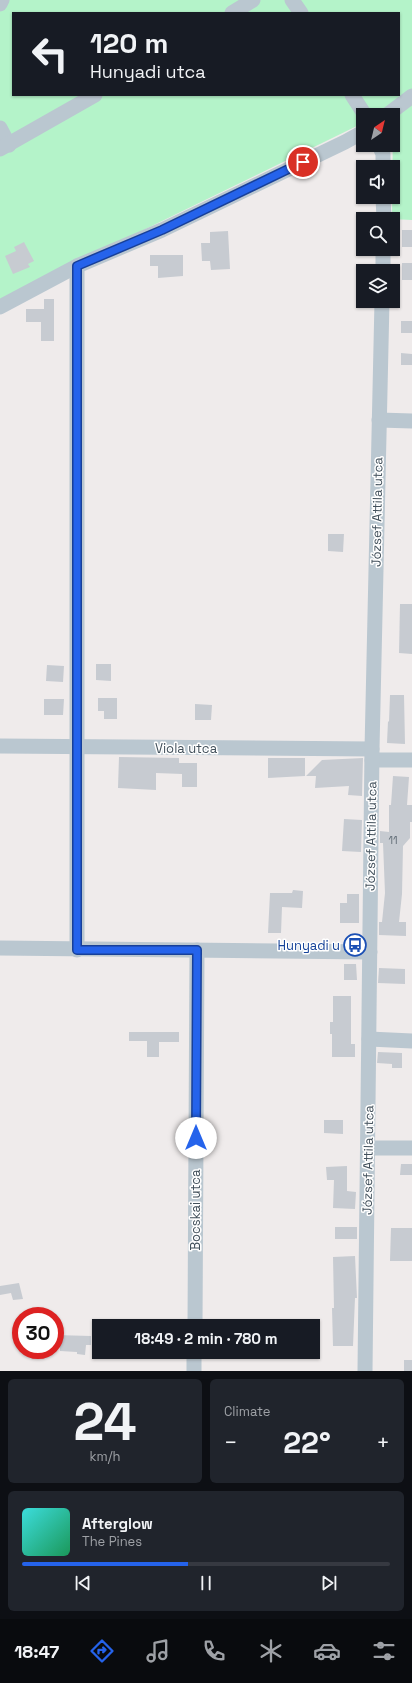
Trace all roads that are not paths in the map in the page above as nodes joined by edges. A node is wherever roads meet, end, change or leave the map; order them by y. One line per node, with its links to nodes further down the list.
1 (2, 0): 4 (street)
2 (253, 0): 5 (street)
3 (292, 0): 6 (street)
4 (0, 4)
5 (234, 12)
6 (300, 12)
7 (93, 96): 14 (street)
8 (353, 96): 10 (street)
9 (412, 96): 11 (street)
10 (360, 108)
11 (396, 108)
12 (0, 128): 14 (street)
13 (356, 136): 15 (street)
14 (4, 147)
15 (77, 266): 16 (street); 21 (street)
16 (0, 307)
17 (382, 308): 18 (street, József Attila utca)
18 (379, 420): 19 (street); 22 (street, József Attila utca)
19 (412, 421)
20 (0, 746): 21 (street, Viola utca)
21 (78, 747): 22 (street, Viola utca); 25 (street)
22 (372, 754): 23 (street, Viola utca); 27 (street, József Attila utca)
23 (412, 760)
24 (0, 948): 25 (street)
25 (77, 950): 26 (street)
26 (197, 950): 27 (street); 32 (street, Bocskai utca)
27 (370, 952): 28 (street, József Attila utca)
28 (369, 1039): 29 (street); 30 (street, József Attila utca)
29 (412, 1041)
30 (368, 1148): 31 (street); 35 (street, József Attila utca)
31 (412, 1148)
32 (195, 1319)
33 (194, 1359): 34 (street)
34 (194, 1371)
35 (365, 1371)

